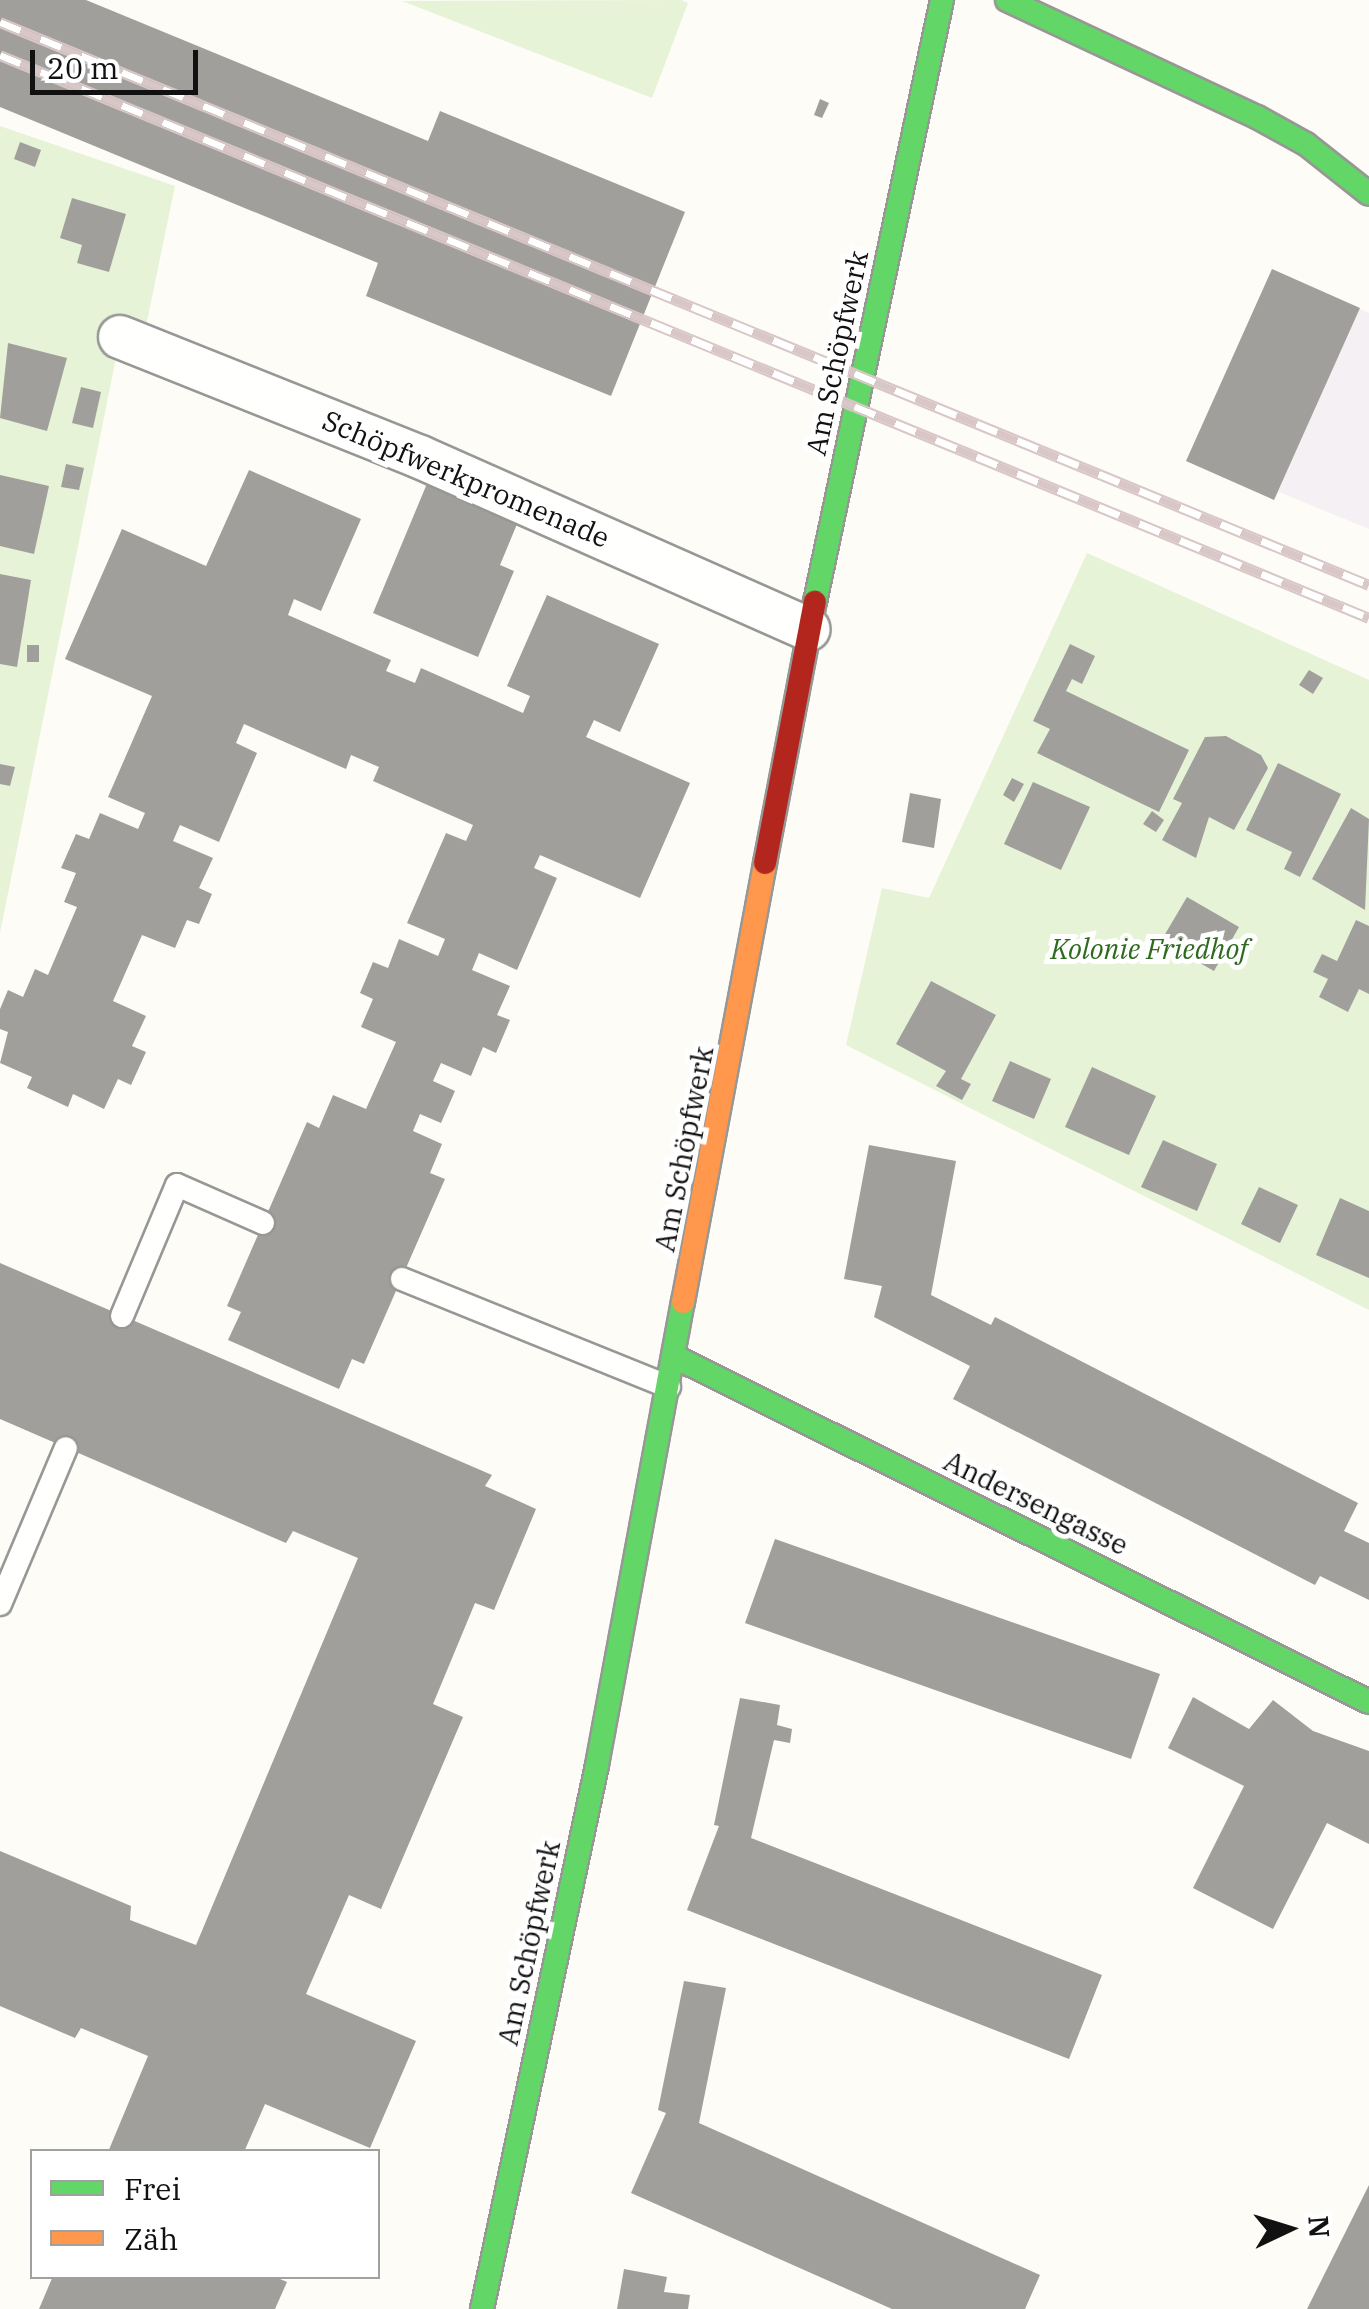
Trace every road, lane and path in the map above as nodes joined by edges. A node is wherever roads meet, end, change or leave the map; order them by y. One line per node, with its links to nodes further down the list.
1 (942, 0): 5 (street, Am Schöpfwerk)
2 (1006, 0): 3 (street)
3 (1369, 194)
4 (120, 337): 5 (street, Schöpfwerkpromenade)
5 (809, 629): 9 (street, Am Schöpfwerk)
6 (264, 1223): 8 (lane)
7 (402, 1279): 10 (lane)
8 (122, 1316)
9 (675, 1357): 10 (street, Am Schöpfwerk); 13 (street, Andersengasse)
10 (669, 1386): 14 (street, Am Schöpfwerk)
11 (66, 1448): 12 (lane)
12 (0, 1604)
13 (1369, 1702)
14 (482, 2309)

